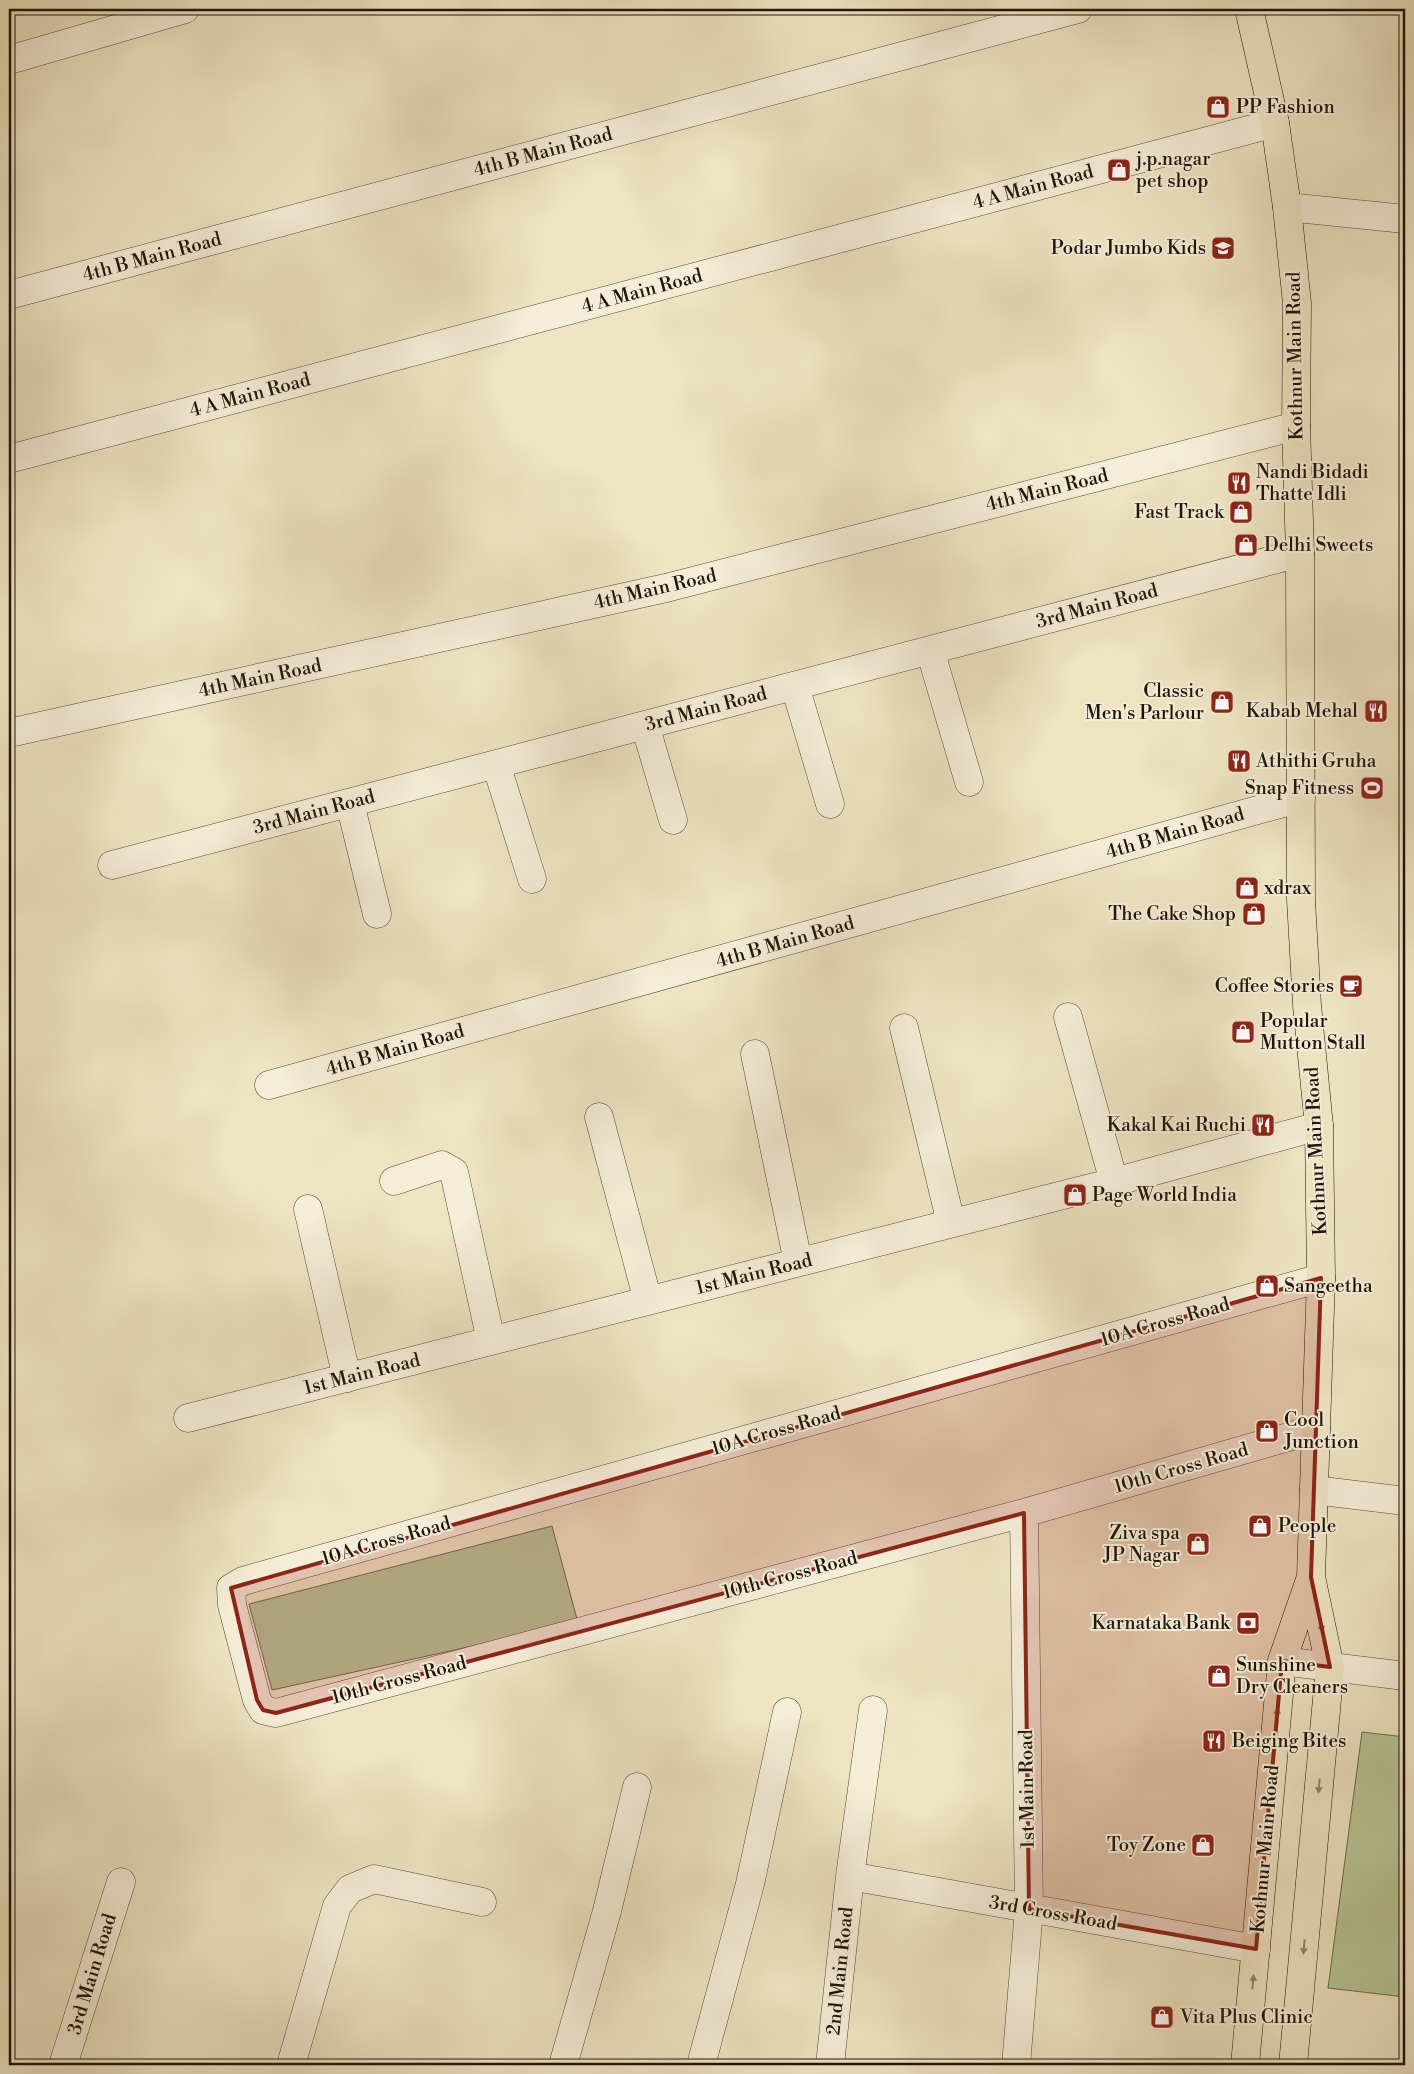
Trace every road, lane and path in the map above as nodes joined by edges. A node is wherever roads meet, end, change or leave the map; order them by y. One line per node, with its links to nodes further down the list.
1 (185, 9): 4 (street)
2 (1078, 9): 8 (street, 4th B Main Road)
3 (1249, 9): 5 (main road, Kothnur Main Road)
4 (9, 60)
5 (1275, 123): 6 (main road, Kothnur Main Road); 10 (street, 4 A Main Road)
6 (1287, 208): 7 (street); 9 (main road, Kothnur Main Road)
7 (1405, 219)
8 (9, 295)
9 (1296, 426): 11 (main road, Kothnur Main Road); 15 (street, 4th Main Road)
10 (9, 459)
11 (1300, 553): 12 (street, 3rd Main Road); 18 (main road, Kothnur Main Road)
12 (930, 650): 13 (street, 3rd Main Road); 17 (street)
13 (795, 686): 14 (street, 3rd Main Road); 20 (street)
14 (645, 725): 16 (street, 3rd Main Road); 21 (street)
15 (9, 733)
16 (496, 764): 19 (street, 3rd Main Road); 23 (street)
17 (969, 782)
18 (1301, 798): 28 (street, 4th B Main Road); 30 (main road, Kothnur Main Road)
19 (350, 803): 22 (street, 3rd Main Road); 24 (street)
20 (830, 804)
21 (673, 820)
22 (112, 866)
23 (532, 879)
24 (377, 914)
25 (1068, 1017): 32 (street)
26 (904, 1028): 34 (street)
27 (755, 1054): 35 (street)
28 (269, 1085)
29 (599, 1117): 37 (street)
30 (1319, 1126): 32 (street, 1st Main Road); 36 (main road, Kothnur Main Road)
31 (394, 1181): 38 (street)
32 (1114, 1182): 34 (street, 1st Main Road)
33 (308, 1209): 39 (street)
34 (951, 1223): 35 (street, 1st Main Road)
35 (798, 1262): 37 (street, 1st Main Road)
36 (1322, 1278): 41 (main road, Kothnur Main Road); 49 (street, 10A Cross Road)
37 (648, 1301): 38 (street, 1st Main Road)
38 (491, 1341): 39 (street, 1st Main Road)
39 (347, 1378): 40 (street, 1st Main Road)
40 (188, 1418)
41 (1316, 1429): 42 (main road, Kothnur Main Road); 44 (street, 10th Cross Road)
42 (1314, 1490): 43 (street); 45 (main road, Kothnur Main Road)
43 (1405, 1501)
44 (1024, 1513): 49 (street, 10th Cross Road); 56 (street, 1st Main Road)
45 (1311, 1577): 46 (main road, Kothnur Main Road); 47 (main road, Kothnur Main Road, one-way to 47)
46 (1282, 1661): 47 (street); 57 (main road, Kothnur Main Road, one-way to 46)
47 (1330, 1667): 48 (street); 65 (main road, Kothnur Main Road, one-way to 65)
48 (1405, 1676)
49 (263, 1710)
50 (873, 1710): 53 (street, 2nd Main Road)
51 (787, 1712): 61 (street)
52 (637, 1787): 58 (street)
53 (850, 1876): 56 (street, 3rd Cross Road); 62 (street, 2nd Main Road)
54 (121, 1882): 59 (street, 3rd Main Road)
55 (482, 1902): 60 (street)
56 (1029, 1910): 57 (street, 3rd Cross Road); 63 (street, 1st Main Road)
57 (1256, 1949): 64 (main road, Kothnur Main Road, one-way to 57)
58 (572, 2064)
59 (63, 2065)
60 (291, 2065)
61 (701, 2065)
62 (830, 2065)
63 (1016, 2065)
64 (1245, 2065)
65 (1293, 2065)

